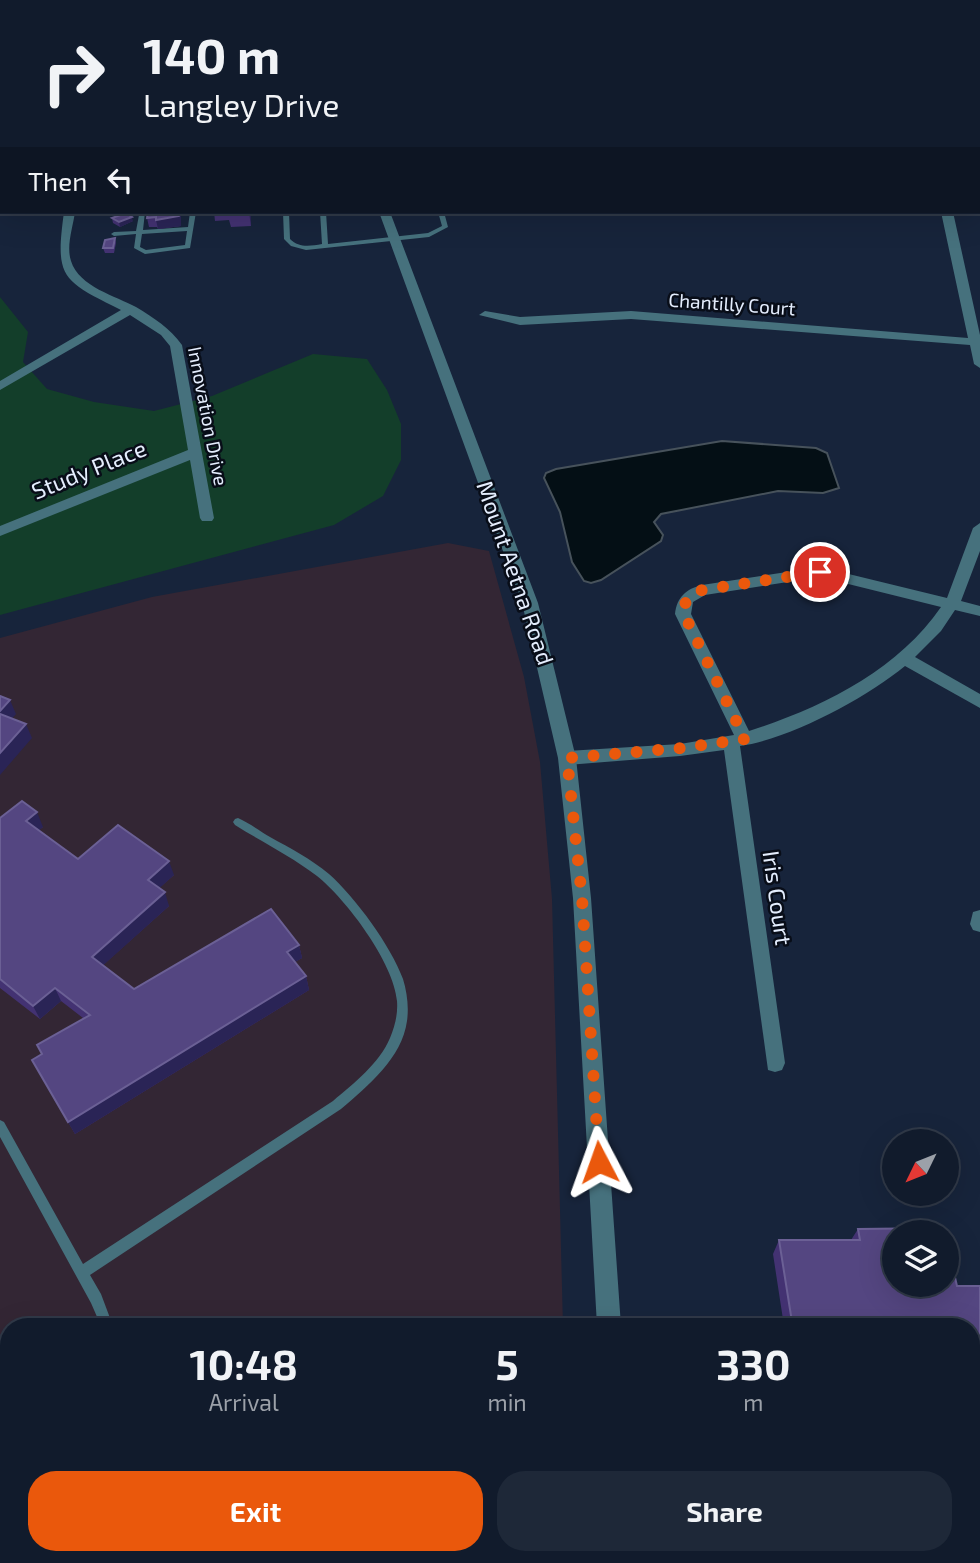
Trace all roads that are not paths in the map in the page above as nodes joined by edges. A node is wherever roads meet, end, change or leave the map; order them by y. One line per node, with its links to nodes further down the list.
1 (69, 214): 14 (street, Innovation Drive)
2 (142, 214): 10 (lane)
3 (193, 214): 9 (lane)
4 (286, 214): 13 (lane)
5 (323, 214): 13 (lane)
6 (385, 214): 12 (street, Mount Aetna Road)
7 (442, 214): 12 (lane)
8 (947, 214): 16 (street)
9 (191, 229): 10 (lane); 10 (lane)
10 (140, 232): 11 (lane)
11 (114, 234)
12 (394, 239): 13 (lane); 28 (street, Mount Aetna Road)
13 (325, 247)
14 (131, 309): 18 (street); 19 (street, Innovation Drive)
15 (485, 315): 16 (street, Chantilly Court)
16 (975, 342): 17 (street)
17 (980, 363)
18 (0, 386)
19 (196, 452): 20 (street, Innovation Drive); 22 (street, Study Place)
20 (207, 518)
21 (980, 528): 23 (street)
22 (0, 531)
23 (951, 604): 24 (street); 25 (street); 27 (street, Iris Court)
24 (980, 611)
25 (904, 658): 26 (street); 27 (street)
26 (980, 702)
27 (738, 740): 28 (street); 32 (street, Iris Court)
28 (567, 758): 36 (street, Mount Aetna Road)
29 (237, 822): 34 (lane)
30 (980, 918): 31 (street)
31 (980, 924)
32 (775, 1062)
33 (0, 1126): 34 (lane)
34 (81, 1273): 35 (lane)
35 (103, 1318)
36 (608, 1318)

